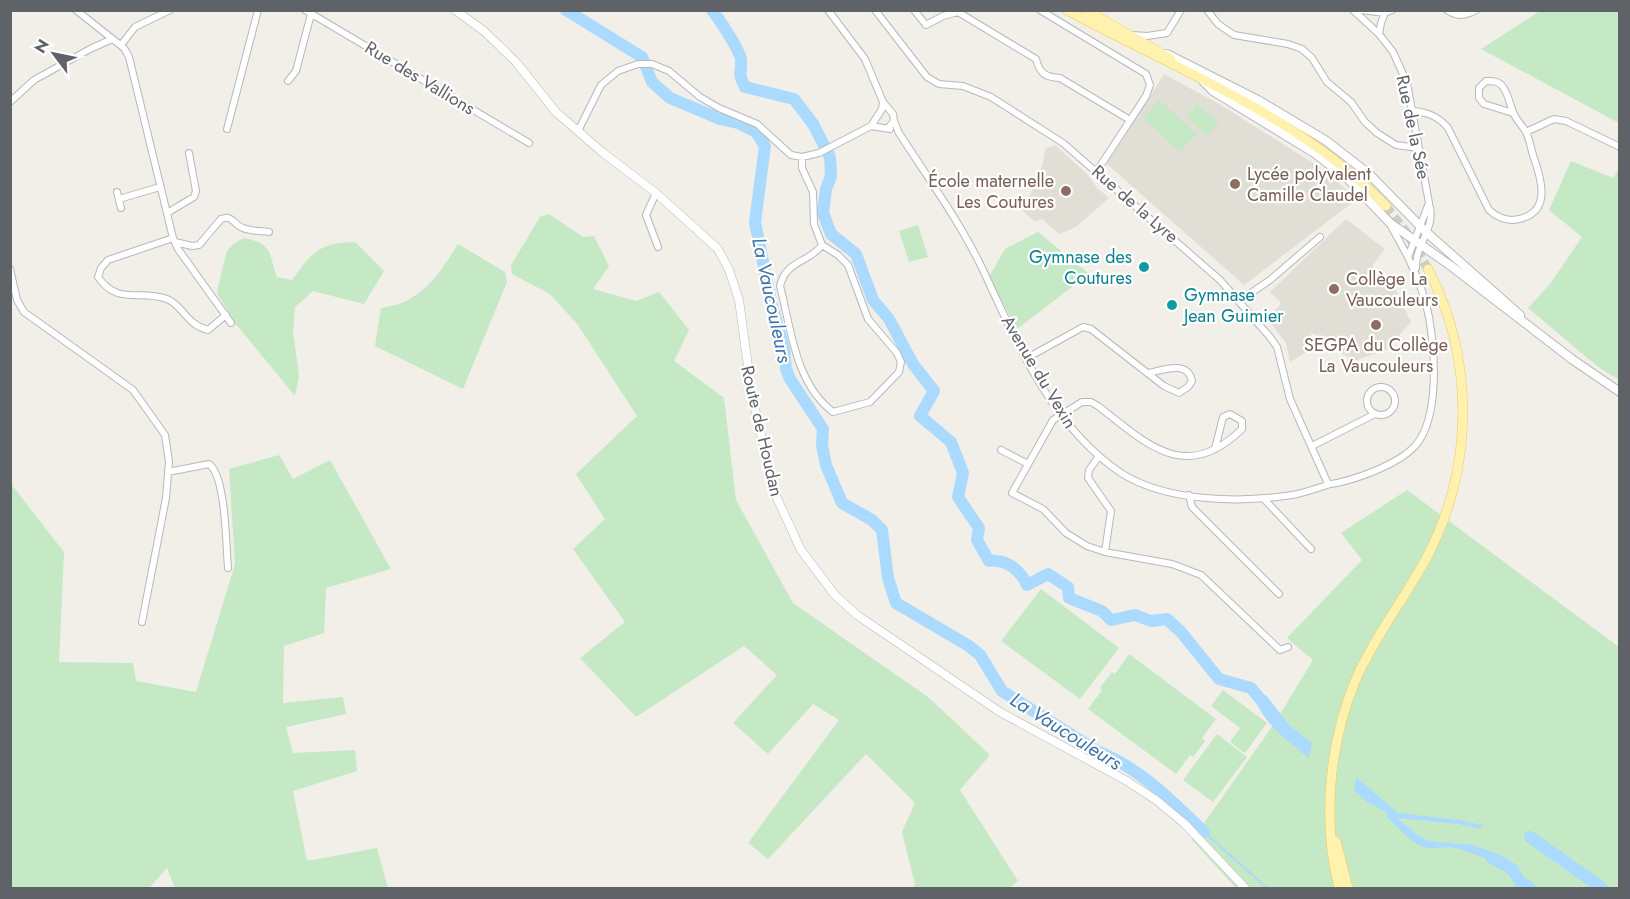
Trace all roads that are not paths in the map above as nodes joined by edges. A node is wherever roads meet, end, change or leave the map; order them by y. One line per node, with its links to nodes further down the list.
1 (76, 10): 21 (street)
2 (171, 10): 22 (street)
3 (258, 10): 36 (street)
4 (454, 10): 37 (street, Route de Houdan)
5 (828, 10): 26 (street)
6 (875, 10): 45 (street, Rue de la Lyre)
7 (914, 10): 32 (street)
8 (1040, 10): 32 (street)
9 (1067, 10): 23 (main road)
10 (1086, 10): 20 (main road)
11 (1181, 10): 20 (street)
12 (1207, 10): 42 (street)
13 (1353, 10): 19 (street, Rue de la Sée)
14 (1361, 10): 18 (street)
15 (1447, 10): 16 (street)
16 (1476, 10)
17 (308, 12): 24 (street, Rue des Vallions); 40 (street, Rue des Vallions)
18 (1389, 12): 19 (street)
19 (1379, 33): 28 (street, Rue de la Sée)
20 (1131, 35): 23 (main road); 52 (main road)
21 (112, 39): 22 (street); 25 (street)
22 (121, 45): 46 (street)
23 (1198, 76): 48 (main road); 51 (main road)
24 (288, 81)
25 (10, 102)
26 (883, 102): 27 (street); 29 (street)
27 (880, 111): 29 (street); 31 (street)
28 (1412, 111): 38 (street); 42 (street, Rue de la Sée)
29 (891, 112): 33 (street)
30 (1513, 113): 30 (street); 38 (street)
31 (876, 118): 34 (street); 35 (street)
32 (1130, 120): 45 (street)
33 (894, 121): 35 (street); 39 (street, Avenue du Vexin)
34 (871, 126): 35 (street); 44 (street)
35 (884, 127): 39 (street)
36 (227, 129)
37 (578, 131): 44 (street); 47 (street, Route de Houdan)
38 (1526, 132): 41 (street)
39 (899, 133): 68 (street, Avenue du Vexin)
40 (529, 143)
41 (1620, 147)
42 (1418, 148): 52 (street, Rue de la Sée)
43 (189, 153): 50 (street)
44 (802, 157): 57 (street)
45 (1097, 171): 64 (street, Rue de la Lyre)
46 (160, 187): 49 (street); 50 (street)
47 (656, 193): 58 (street); 89 (street, Route de Houdan)
48 (1386, 206)
49 (121, 207)
50 (167, 213): 55 (street)
51 (1390, 223): 56 (main road); 60 (street, Avenue du Vexin)
52 (1423, 228): 56 (street); 67 (main road)
53 (269, 232): 55 (street)
54 (1320, 237): 64 (street)
55 (174, 240): 65 (street); 65 (street)
56 (1417, 243): 59 (main road); 60 (street); 63 (street)
57 (822, 244): 57 (street)
58 (658, 248)
59 (1433, 254): 63 (street); 67 (main road)
60 (1408, 256): 63 (street, Avenue du Vexin)
61 (1428, 268): 88 (main road)
62 (10, 269): 78 (street)
63 (1416, 273): 79 (street, Avenue du Vexin)
64 (1239, 301): 73 (street, Rue de la Lyre)
65 (226, 315): 66 (street)
66 (231, 323)
67 (1538, 333): 70 (main road)
68 (1027, 358): 69 (street); 72 (street, Avenue du Vexin)
69 (1148, 373): 69 (street)
70 (1620, 392)
71 (1375, 414): 71 (street); 73 (street)
72 (1062, 415): 74 (street); 76 (street, Avenue du Vexin); 77 (street)
73 (1312, 446): 79 (street, Rue de la Lyre)
74 (1215, 449): 74 (street)
75 (1001, 450): 77 (street)
76 (1098, 456): 80 (street, Avenue du Vexin); 83 (street)
77 (1028, 464): 83 (street)
78 (168, 472): 84 (street); 86 (street)
79 (1328, 484): 81 (street, Avenue du Vexin)
80 (1189, 495): 81 (street, Avenue du Vexin); 85 (street)
81 (1263, 498): 82 (street)
82 (1311, 549)
83 (1105, 552): 87 (street)
84 (228, 568)
85 (1279, 594)
86 (142, 622)
87 (1288, 647)
88 (1331, 816): 90 (main road); 91 (main road)
89 (1245, 888)
90 (1340, 888)
91 (1348, 888)

